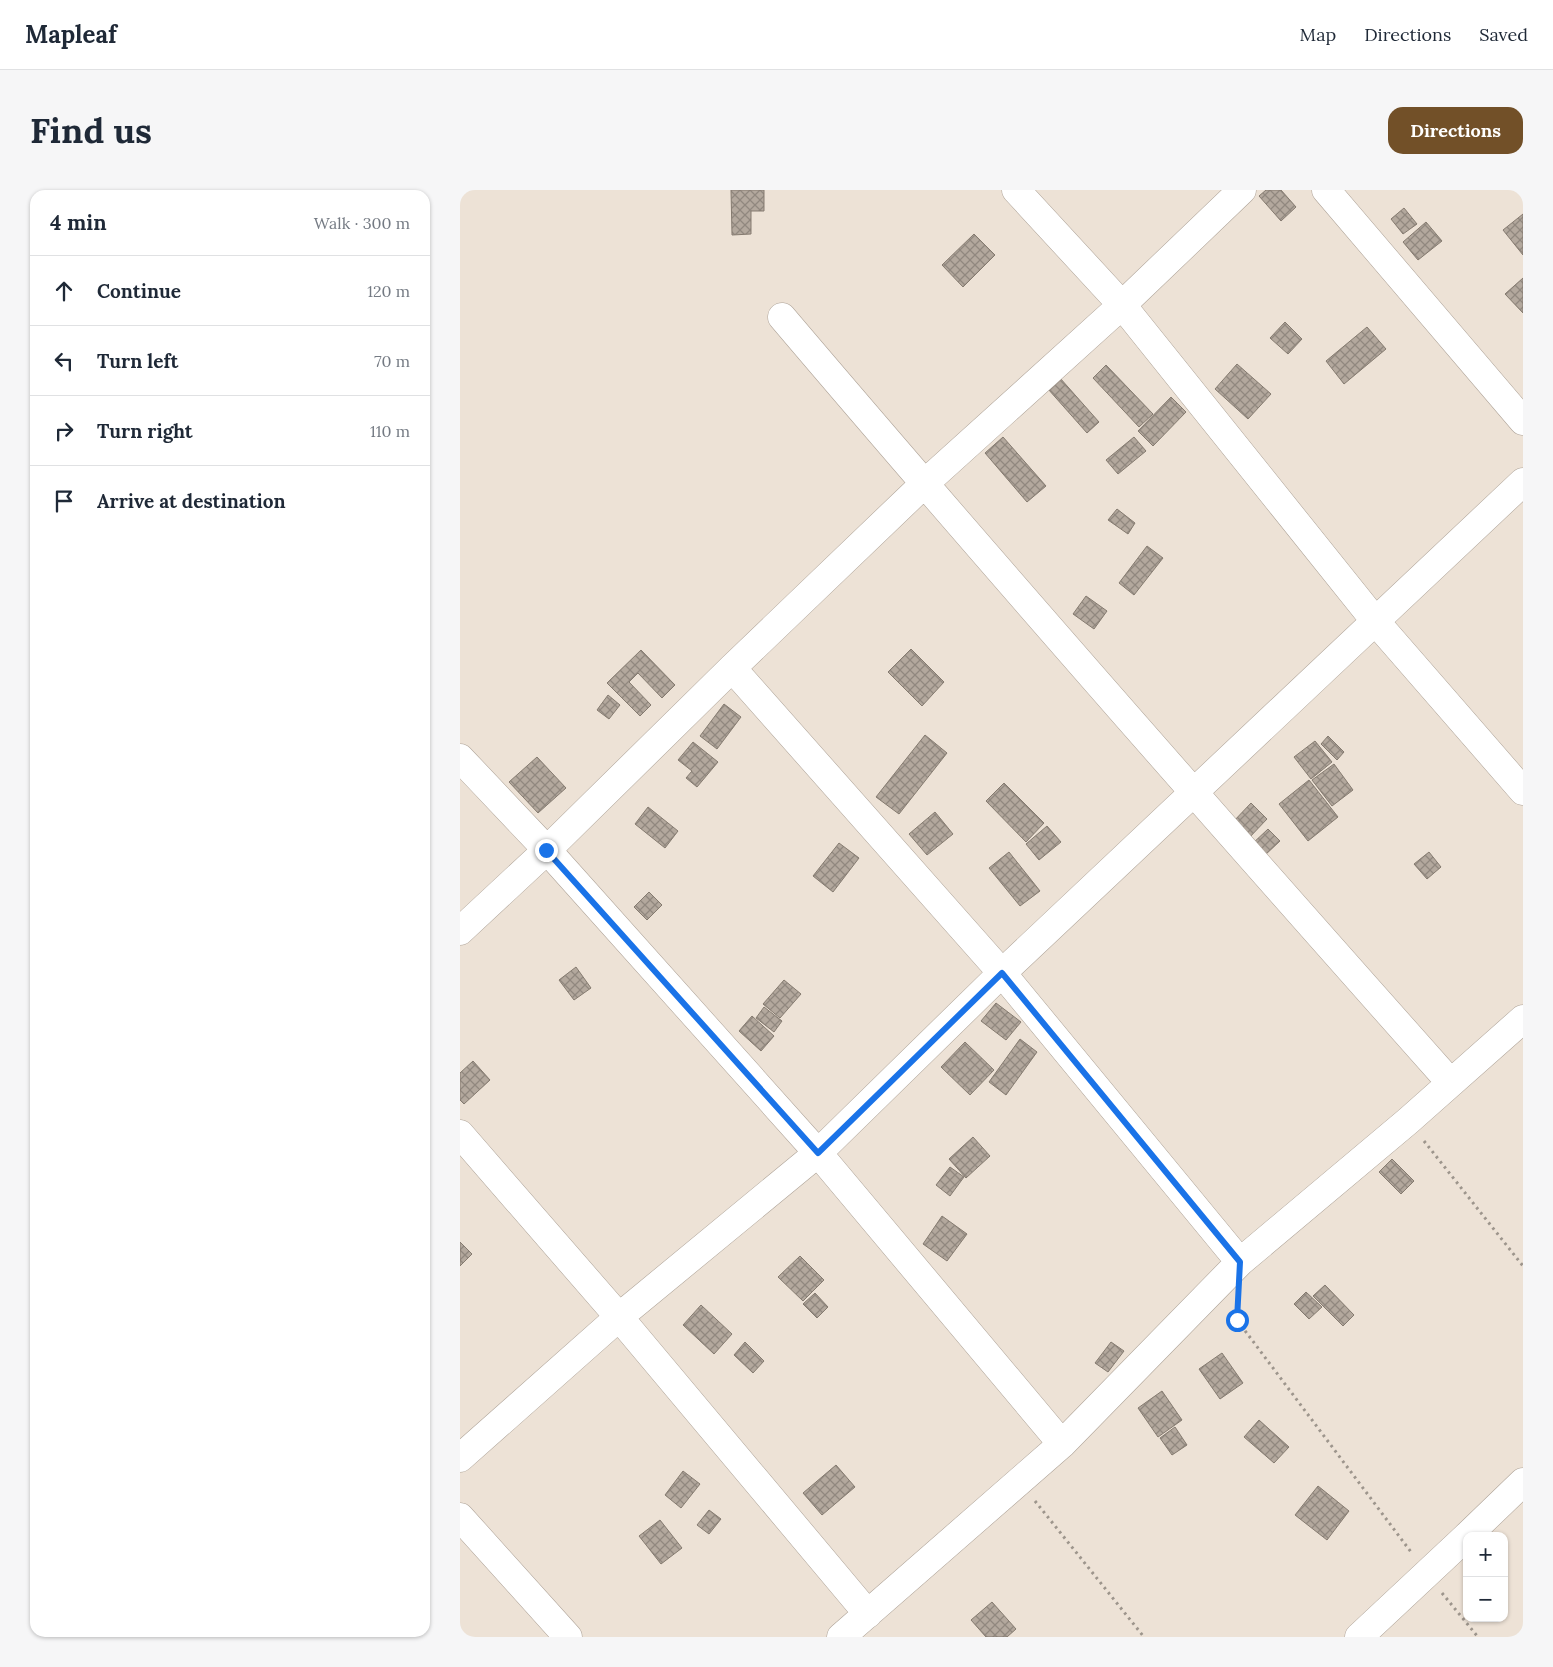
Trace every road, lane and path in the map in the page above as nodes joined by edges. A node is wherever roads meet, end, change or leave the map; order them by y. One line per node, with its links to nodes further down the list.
1 (1016, 190): 4 (street)
2 (1242, 190): 4 (street)
3 (1326, 190): 6 (street)
4 (1122, 305): 8 (street); 9 (street)
5 (782, 317): 8 (street)
6 (1523, 421)
7 (1523, 482): 9 (street)
8 (924, 484): 10 (street); 13 (street)
9 (1376, 622): 12 (street); 13 (street)
10 (732, 668): 14 (street); 16 (street)
11 (460, 758): 14 (street)
12 (1523, 791)
13 (1194, 794): 16 (street); 18 (street)
14 (546, 850): 15 (street); 21 (street)
15 (460, 931)
16 (1002, 973): 21 (street); 22 (street)
17 (1523, 1019): 18 (street)
18 (1450, 1082): 19 (street)
19 (1408, 1121): 22 (street); 23 (path)
20 (460, 1134): 25 (street)
21 (818, 1153): 25 (street); 26 (street)
22 (1240, 1262): 26 (street)
23 (1523, 1266)
24 (1238, 1301): 33 (path)
25 (619, 1317): 27 (street); 34 (street)
26 (1062, 1444): 28 (street)
27 (460, 1458)
28 (1020, 1481): 34 (street); 37 (path)
29 (1523, 1482): 31 (street)
30 (460, 1517): 35 (street)
31 (1471, 1532)
32 (1463, 1540): 33 (street)
33 (1427, 1574): 38 (street); 39 (path)
34 (868, 1614): 36 (street)
35 (568, 1637)
36 (841, 1637)
37 (1144, 1637)
38 (1359, 1637)
39 (1478, 1637)

